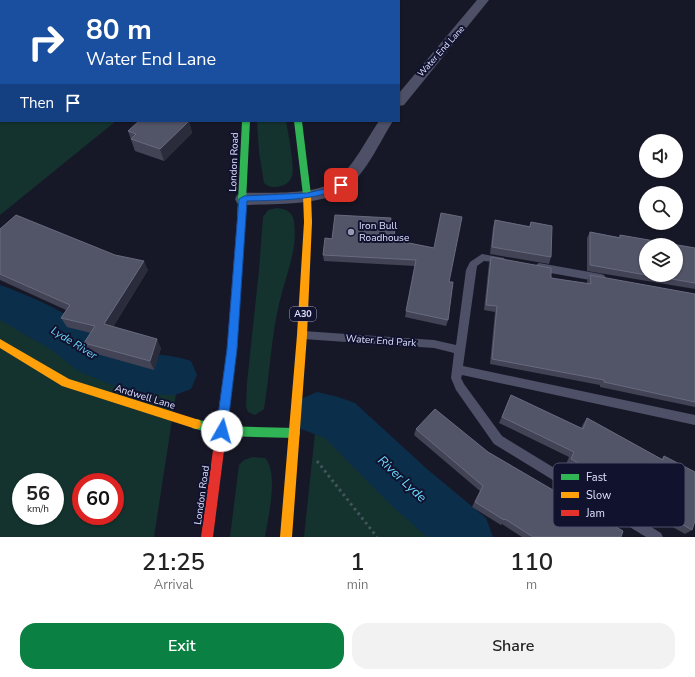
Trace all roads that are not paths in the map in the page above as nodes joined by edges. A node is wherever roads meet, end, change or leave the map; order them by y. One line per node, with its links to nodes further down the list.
1 (483, 0): 2 (street, Water End Lane)
2 (400, 101)
3 (246, 122): 7 (main road, London Road)
4 (298, 122): 6 (main road, A30)
5 (385, 122): 6 (street)
6 (307, 196): 7 (street); 11 (main road, A30)
7 (244, 199): 16 (main road, London Road)
8 (513, 262): 13 (lane)
9 (528, 265): 10 (lane)
10 (612, 280)
11 (302, 335): 13 (lane, Water End Park); 17 (main road, A30)
12 (0, 343): 16 (main road, Andwell Lane)
13 (460, 350): 14 (lane)
14 (457, 369): 15 (lane); 18 (lane)
15 (695, 420)
16 (222, 431): 17 (main road, Andwell Lane); 20 (main road, London Road)
17 (295, 433): 21 (main road, A30)
18 (553, 474)
19 (641, 527): 22 (lane)
20 (207, 537)
21 (286, 537)
22 (657, 537)

